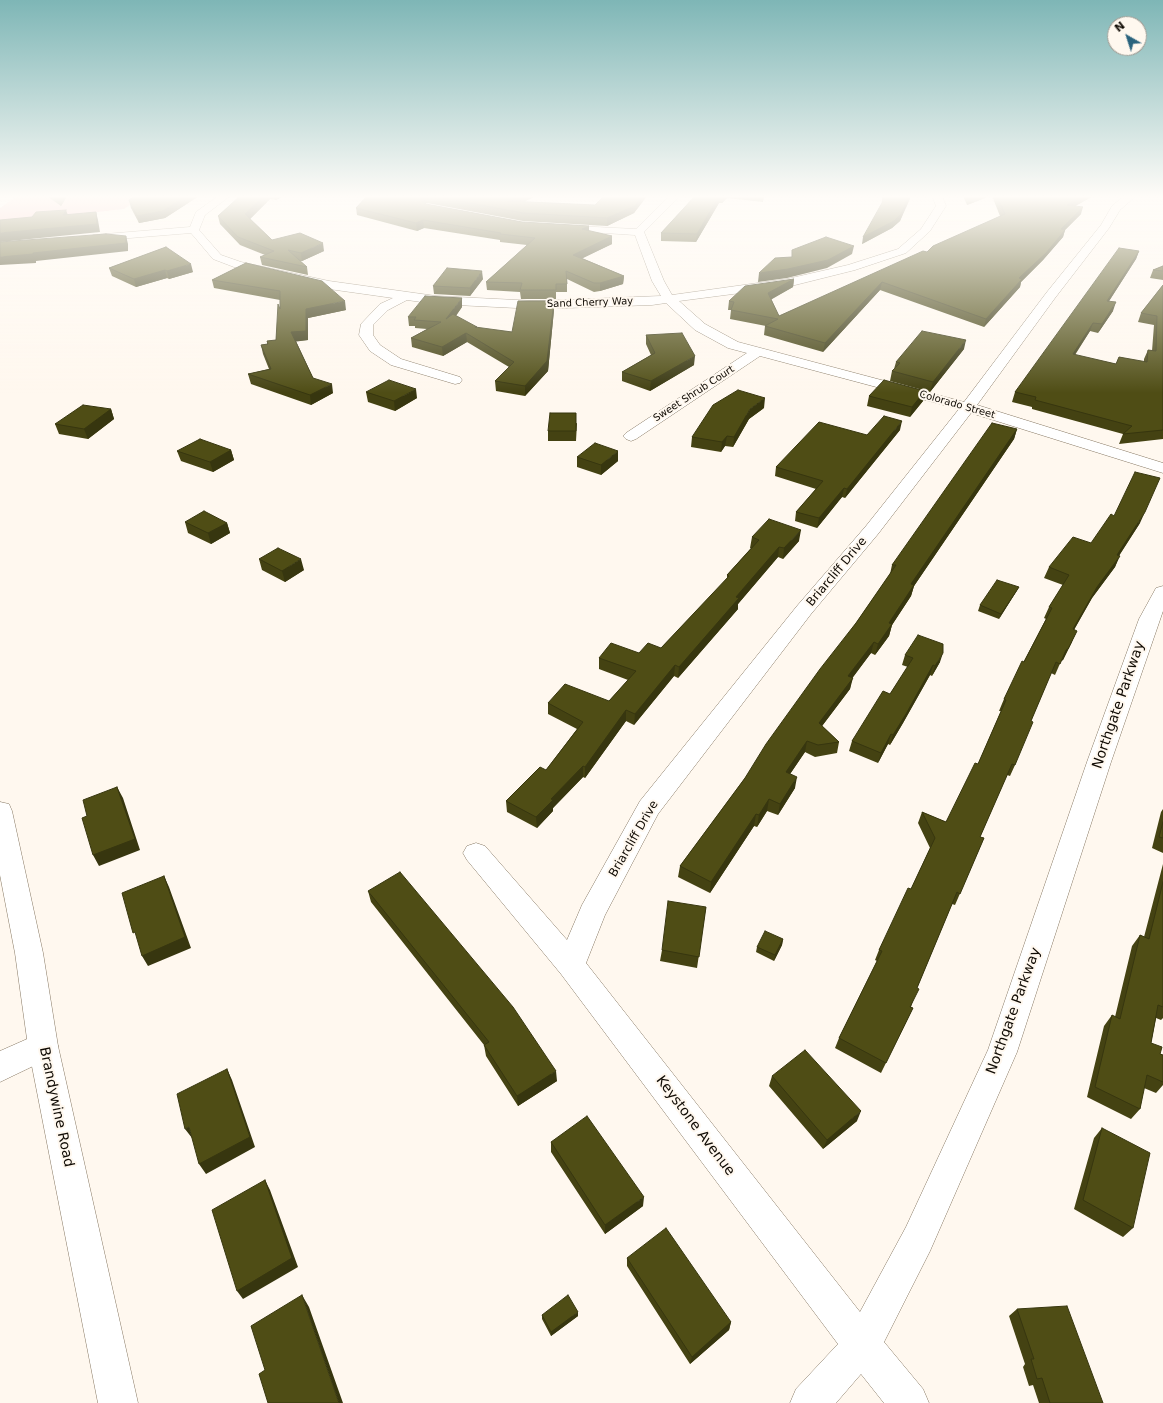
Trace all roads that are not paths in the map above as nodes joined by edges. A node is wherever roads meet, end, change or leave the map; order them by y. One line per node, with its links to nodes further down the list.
1 (229, 261): 5 (street, Sand Cherry Way)
2 (650, 261): 6 (street, Colorado Street)
3 (869, 261): 6 (street, Sand Cherry Way)
4 (1077, 261): 9 (street, Briarcliff Drive)
5 (405, 296): 6 (street, Sand Cherry Way); 8 (street)
6 (668, 298): 7 (street, Colorado Street)
7 (757, 352): 9 (street, Colorado Street); 10 (street, Sweet Shrub Court)
8 (455, 380)
9 (968, 407): 11 (street, Colorado Street); 15 (street, Briarcliff Drive)
10 (631, 436)
11 (1163, 468)
12 (1163, 592): 18 (street, Northgate Parkway)
13 (0, 810): 16 (street, Brandywine Road)
14 (476, 853): 15 (street, Keystone Avenue)
15 (571, 965): 18 (street, Keystone Avenue)
16 (43, 1046): 17 (street); 19 (street, Brandywine Road)
17 (0, 1067)
18 (862, 1345): 20 (street, Northgate Parkway); 21 (street, Keystone Avenue)
19 (118, 1403)
20 (810, 1403)
21 (909, 1403)

